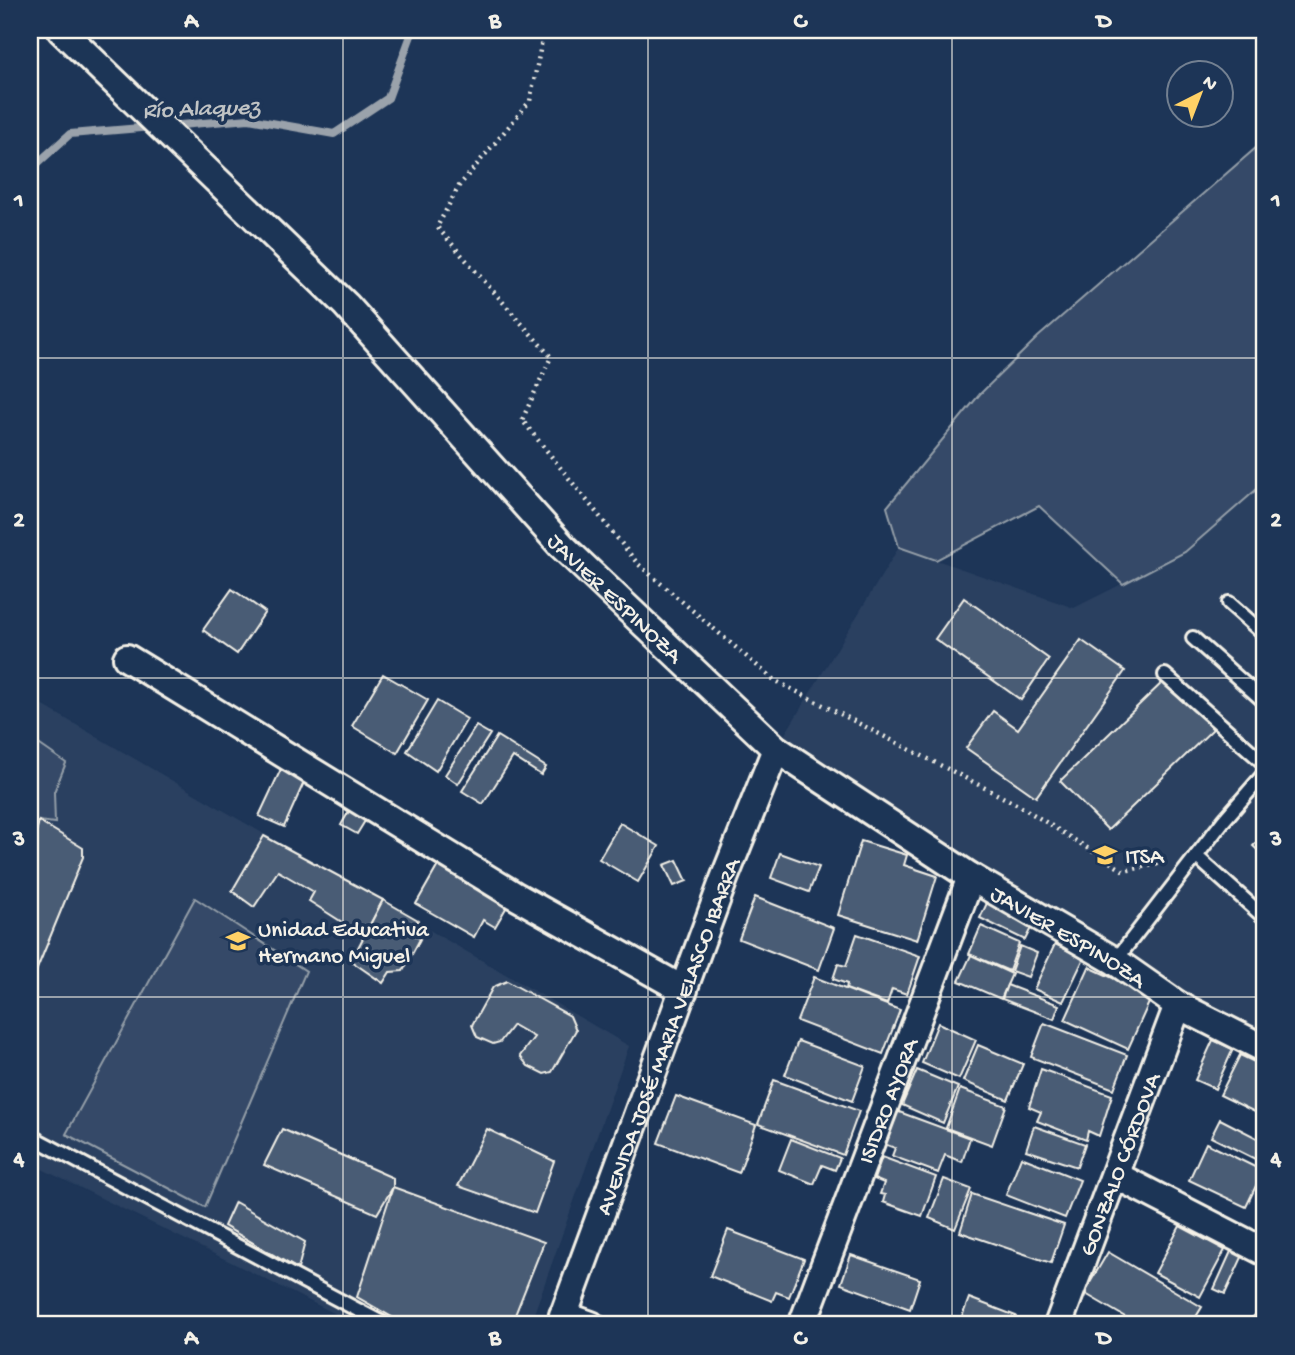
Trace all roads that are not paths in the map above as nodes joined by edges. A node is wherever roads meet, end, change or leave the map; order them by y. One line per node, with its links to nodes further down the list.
1 (61, 30): 8 (street, JAVIER ESPINOZA)
2 (1229, 603): 3 (lane)
3 (1265, 635)
4 (1193, 638): 7 (lane)
5 (127, 658): 15 (street)
6 (1165, 675): 9 (lane)
7 (1265, 702)
8 (776, 749): 12 (street, JAVIER ESPINOZA); 15 (street, AVENIDA JOSÉ MARIA VELASCO IBARRA)
9 (1265, 764)
10 (1265, 774): 11 (lane)
11 (1196, 856): 13 (lane); 14 (lane)
12 (971, 877): 14 (street, JAVIER ESPINOZA); 24 (street, ISIDRO AYORA)
13 (1265, 918)
14 (1115, 961): 16 (street, JAVIER ESPINOZA)
15 (684, 990): 21 (street, AVENIDA JOSÉ MARIA VELASCO IBARRA)
16 (1178, 1005): 17 (street, JAVIER ESPINOZA); 19 (street, GONZALO CÓRDOVA)
17 (1265, 1049)
18 (30, 1136): 22 (lane)
19 (1115, 1175): 20 (street); 25 (street, GONZALO CÓRDOVA)
20 (1265, 1252)
21 (561, 1320): 23 (street)
22 (386, 1325)
23 (591, 1325)
24 (802, 1325)
25 (1058, 1325)

